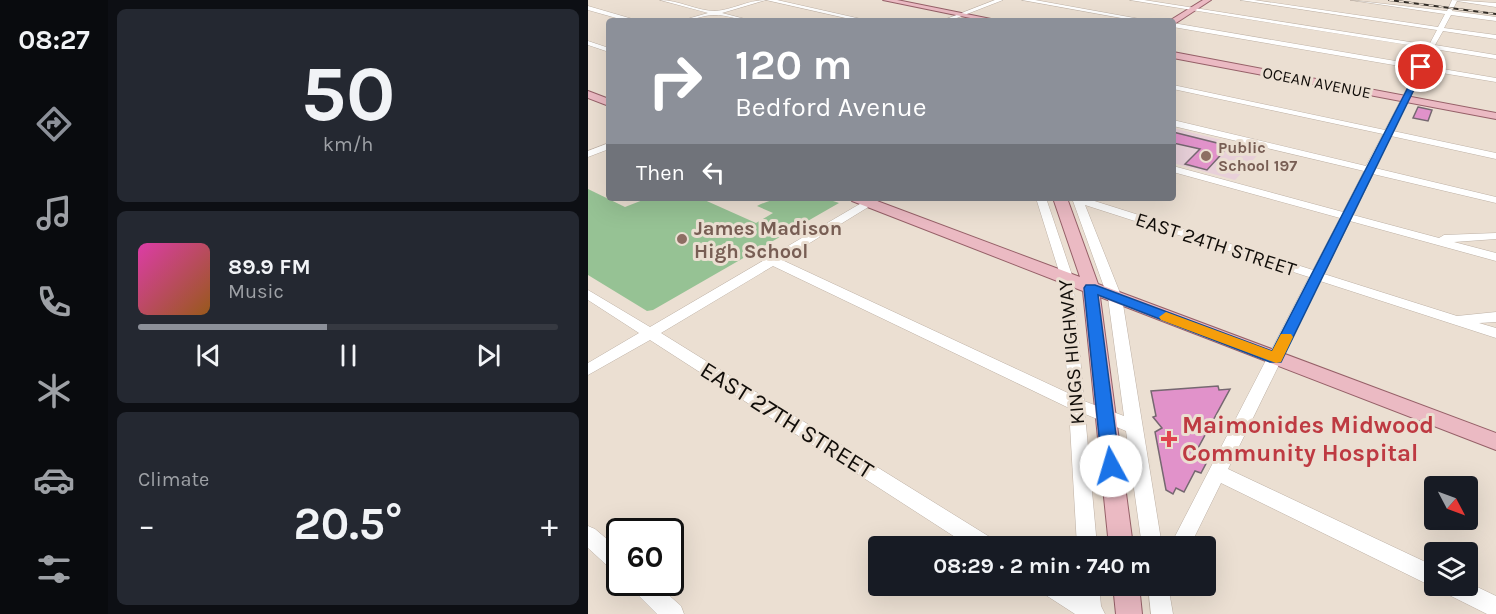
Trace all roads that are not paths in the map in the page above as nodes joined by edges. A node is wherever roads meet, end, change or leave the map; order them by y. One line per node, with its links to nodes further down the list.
1 (663, 0): 15 (street)
2 (763, 0): 15 (street)
3 (769, 0): 21 (street)
4 (886, 0): 17 (main road)
5 (1000, 0): 17 (street)
6 (1024, 0): 24 (street)
7 (1208, 0): 14 (main road)
8 (1243, 0): 29 (street)
9 (1353, 0): 16 (street)
10 (1457, 0): 12 (street); 16 (street)
11 (1131, 3): 14 (street); 25 (street)
12 (1496, 5)
13 (588, 8): 18 (street)
14 (1192, 9): 27 (main road); 33 (street)
15 (715, 13): 19 (street); 20 (street)
16 (1448, 13): 26 (street); 29 (street)
17 (962, 14): 22 (street); 23 (main road)
18 (623, 18)
19 (695, 18)
20 (737, 18)
21 (853, 18)
22 (952, 18)
23 (982, 18)
24 (1116, 18)
25 (1122, 18)
26 (1496, 19)
27 (1176, 21)
28 (1176, 24): 37 (street)
29 (1440, 28): 30 (street); 33 (street)
30 (1496, 37)
31 (606, 41): 32 (street)
32 (589, 45): 34 (street)
33 (1431, 47): 36 (street); 37 (street)
34 (606, 49)
35 (1176, 56): 41 (main road, OCEAN AVENUE)
36 (1496, 57)
37 (1421, 67): 38 (street); 41 (street)
38 (1496, 80)
39 (1176, 88): 45 (street)
40 (588, 94): 42 (main road)
41 (1405, 99): 43 (main road, OCEAN AVENUE); 45 (street)
42 (606, 102)
43 (1496, 116)
44 (1176, 124): 50 (street)
45 (1388, 133): 48 (street); 50 (street)
46 (606, 147): 47 (street)
47 (588, 154)
48 (1496, 156)
49 (1176, 170): 58 (street)
50 (1370, 170): 51 (street); 58 (street)
51 (1496, 200)
52 (867, 201): 62 (street)
53 (872, 201): 64 (main road)
54 (1042, 201): 64 (street, KINGS HIGHWAY)
55 (1061, 201): 65 (main road, KINGS HIGHWAY)
56 (1077, 201): 67 (street)
57 (1085, 201): 63 (street, EAST 24TH STREET)
58 (1346, 216): 60 (street); 63 (street)
59 (1496, 236): 60 (street)
60 (1432, 240): 61 (street)
61 (1496, 257)
62 (773, 261): 70 (street); 74 (street)
63 (1317, 276): 69 (street, EAST 24TH STREET); 72 (street)
64 (1067, 278): 65 (main road); 74 (street, KINGS HIGHWAY)
65 (1091, 288): 67 (main road); 75 (main road, KINGS HIGHWAY)
66 (588, 294): 70 (street, EAST 27TH STREET)
67 (1115, 298): 72 (main road); 76 (street)
68 (1496, 317): 69 (street)
69 (1454, 320): 71 (street, EAST 24TH STREET)
70 (650, 333): 73 (street); 80 (street, EAST 27TH STREET)
71 (1496, 333)
72 (1276, 358): 77 (main road); 78 (street)
73 (588, 370)
74 (1076, 404): 75 (street); 81 (street, KINGS HIGHWAY)
75 (1105, 416): 76 (street); 82 (main road, KINGS HIGHWAY)
76 (1134, 427): 83 (street)
77 (1496, 442)
78 (1218, 473): 84 (street); 86 (street)
79 (588, 535): 85 (street)
80 (970, 536)
81 (1086, 536)
82 (1120, 536)
83 (1150, 536)
84 (1185, 536)
85 (606, 551)
86 (1424, 572)
87 (654, 596): 95 (street)
88 (1065, 596): 94 (street)
89 (1090, 596): 94 (street)
90 (1127, 596): 96 (main road)
91 (1160, 596): 97 (street)
92 (1473, 596): 93 (street)
93 (1496, 607)
94 (1092, 613)
95 (673, 614)
96 (1129, 614)
97 (1162, 614)

